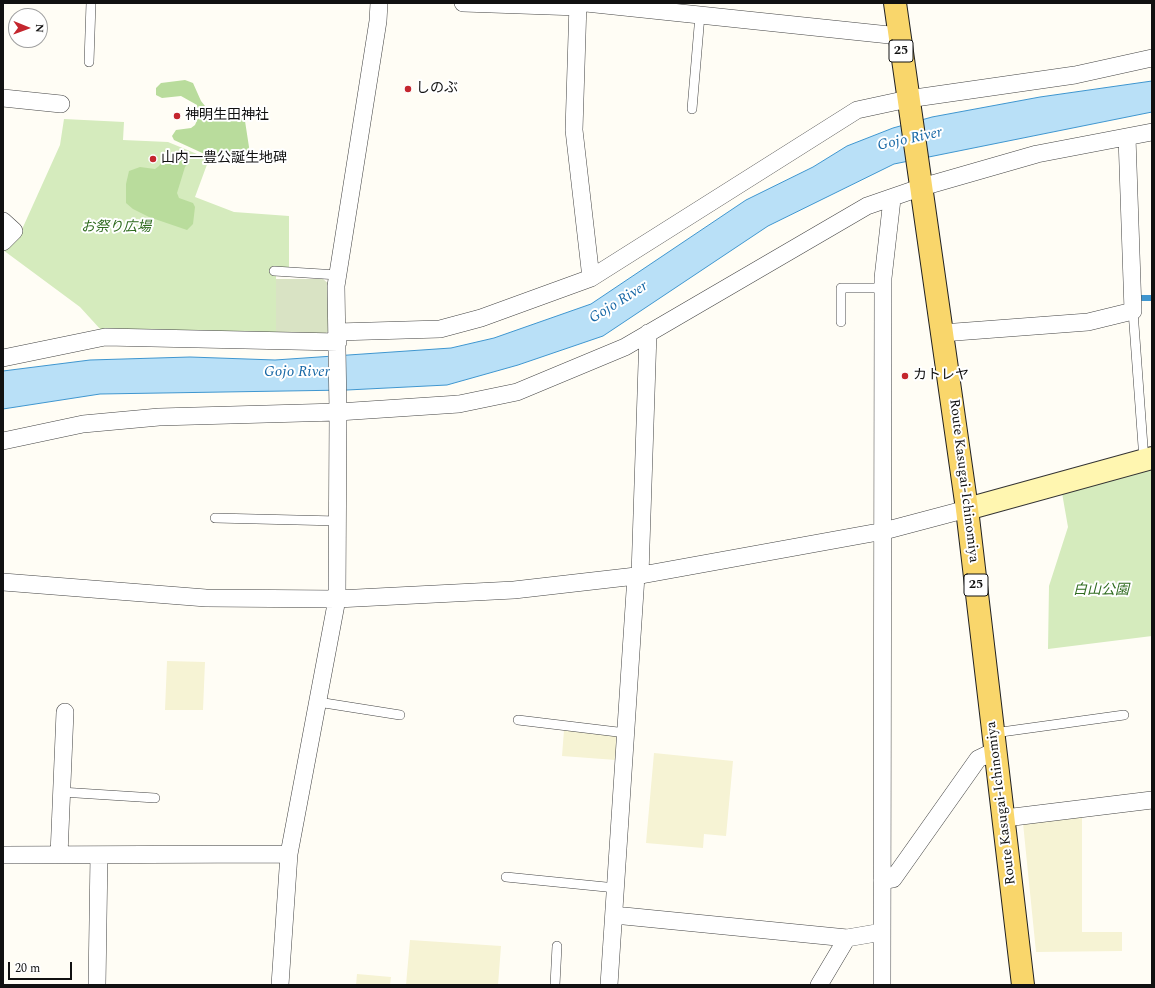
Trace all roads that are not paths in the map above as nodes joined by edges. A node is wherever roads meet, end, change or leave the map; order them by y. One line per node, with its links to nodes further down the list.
1 (91, 3): 9 (lane)
2 (379, 3): 21 (street)
3 (463, 3): 5 (street)
4 (895, 3): 7 (main road, Route Kasugai-Ichinomiya / 25)
5 (581, 4): 6 (street); 22 (street)
6 (700, 15): 7 (street); 13 (lane)
7 (899, 36): 11 (main road, Route Kasugai-Ichinomiya / 25)
8 (1152, 58): 11 (street)
9 (89, 62)
10 (3, 98): 12 (street)
11 (908, 100): 16 (main road, Route Kasugai-Ichinomiya / 25); 22 (street)
12 (61, 104)
13 (692, 108)
14 (1152, 132): 15 (street)
15 (1127, 137): 16 (street); 24 (street)
16 (922, 187): 17 (street); 27 (main road, Route Kasugai-Ichinomiya / 25)
17 (892, 199): 23 (street); 26 (street)
18 (3, 221): 19 (street)
19 (3, 242)
20 (274, 271): 21 (lane)
21 (338, 275): 28 (street)
22 (591, 278): 28 (street)
23 (883, 288): 25 (lane); 36 (street)
24 (1133, 312): 27 (street); 32 (lane)
25 (841, 322)
26 (648, 333): 30 (street); 37 (street)
27 (942, 333): 33 (main road, Route Kasugai-Ichinomiya / 25)
28 (338, 337): 29 (street); 30 (street)
29 (3, 358)
30 (338, 412): 31 (street); 35 (street)
31 (3, 441)
32 (1148, 459): 33 (street)
33 (967, 509): 36 (street); 46 (main road, Route Kasugai-Ichinomiya / 25)
34 (215, 518): 35 (lane)
35 (338, 521): 39 (street)
36 (884, 532): 37 (street); 56 (street)
37 (638, 575): 39 (street); 45 (street)
38 (3, 582): 39 (street)
39 (337, 599): 40 (street)
40 (318, 702): 42 (lane); 51 (street)
41 (65, 712): 47 (street)
42 (400, 714)
43 (1124, 715): 46 (lane)
44 (518, 720): 45 (lane)
45 (626, 733): 57 (street)
46 (995, 741): 50 (main road, Route Kasugai-Ichinomiya / 25); 56 (street)
47 (61, 792): 48 (lane); 53 (street)
48 (155, 798)
49 (1152, 800): 50 (street)
50 (1005, 818): 68 (main road, Route Kasugai-Ichinomiya / 25)
51 (288, 854): 54 (street); 63 (street)
52 (3, 855): 53 (street)
53 (59, 855): 54 (street)
54 (99, 855): 62 (street)
55 (506, 877): 57 (lane)
56 (882, 881): 59 (street)
57 (616, 888): 58 (street)
58 (614, 915): 60 (street); 65 (street)
59 (882, 932): 60 (street); 67 (street)
60 (847, 938): 66 (street)
61 (557, 946): 64 (lane)
62 (97, 985)
63 (280, 985)
64 (555, 985)
65 (609, 985)
66 (819, 985)
67 (882, 985)
68 (1023, 985)

